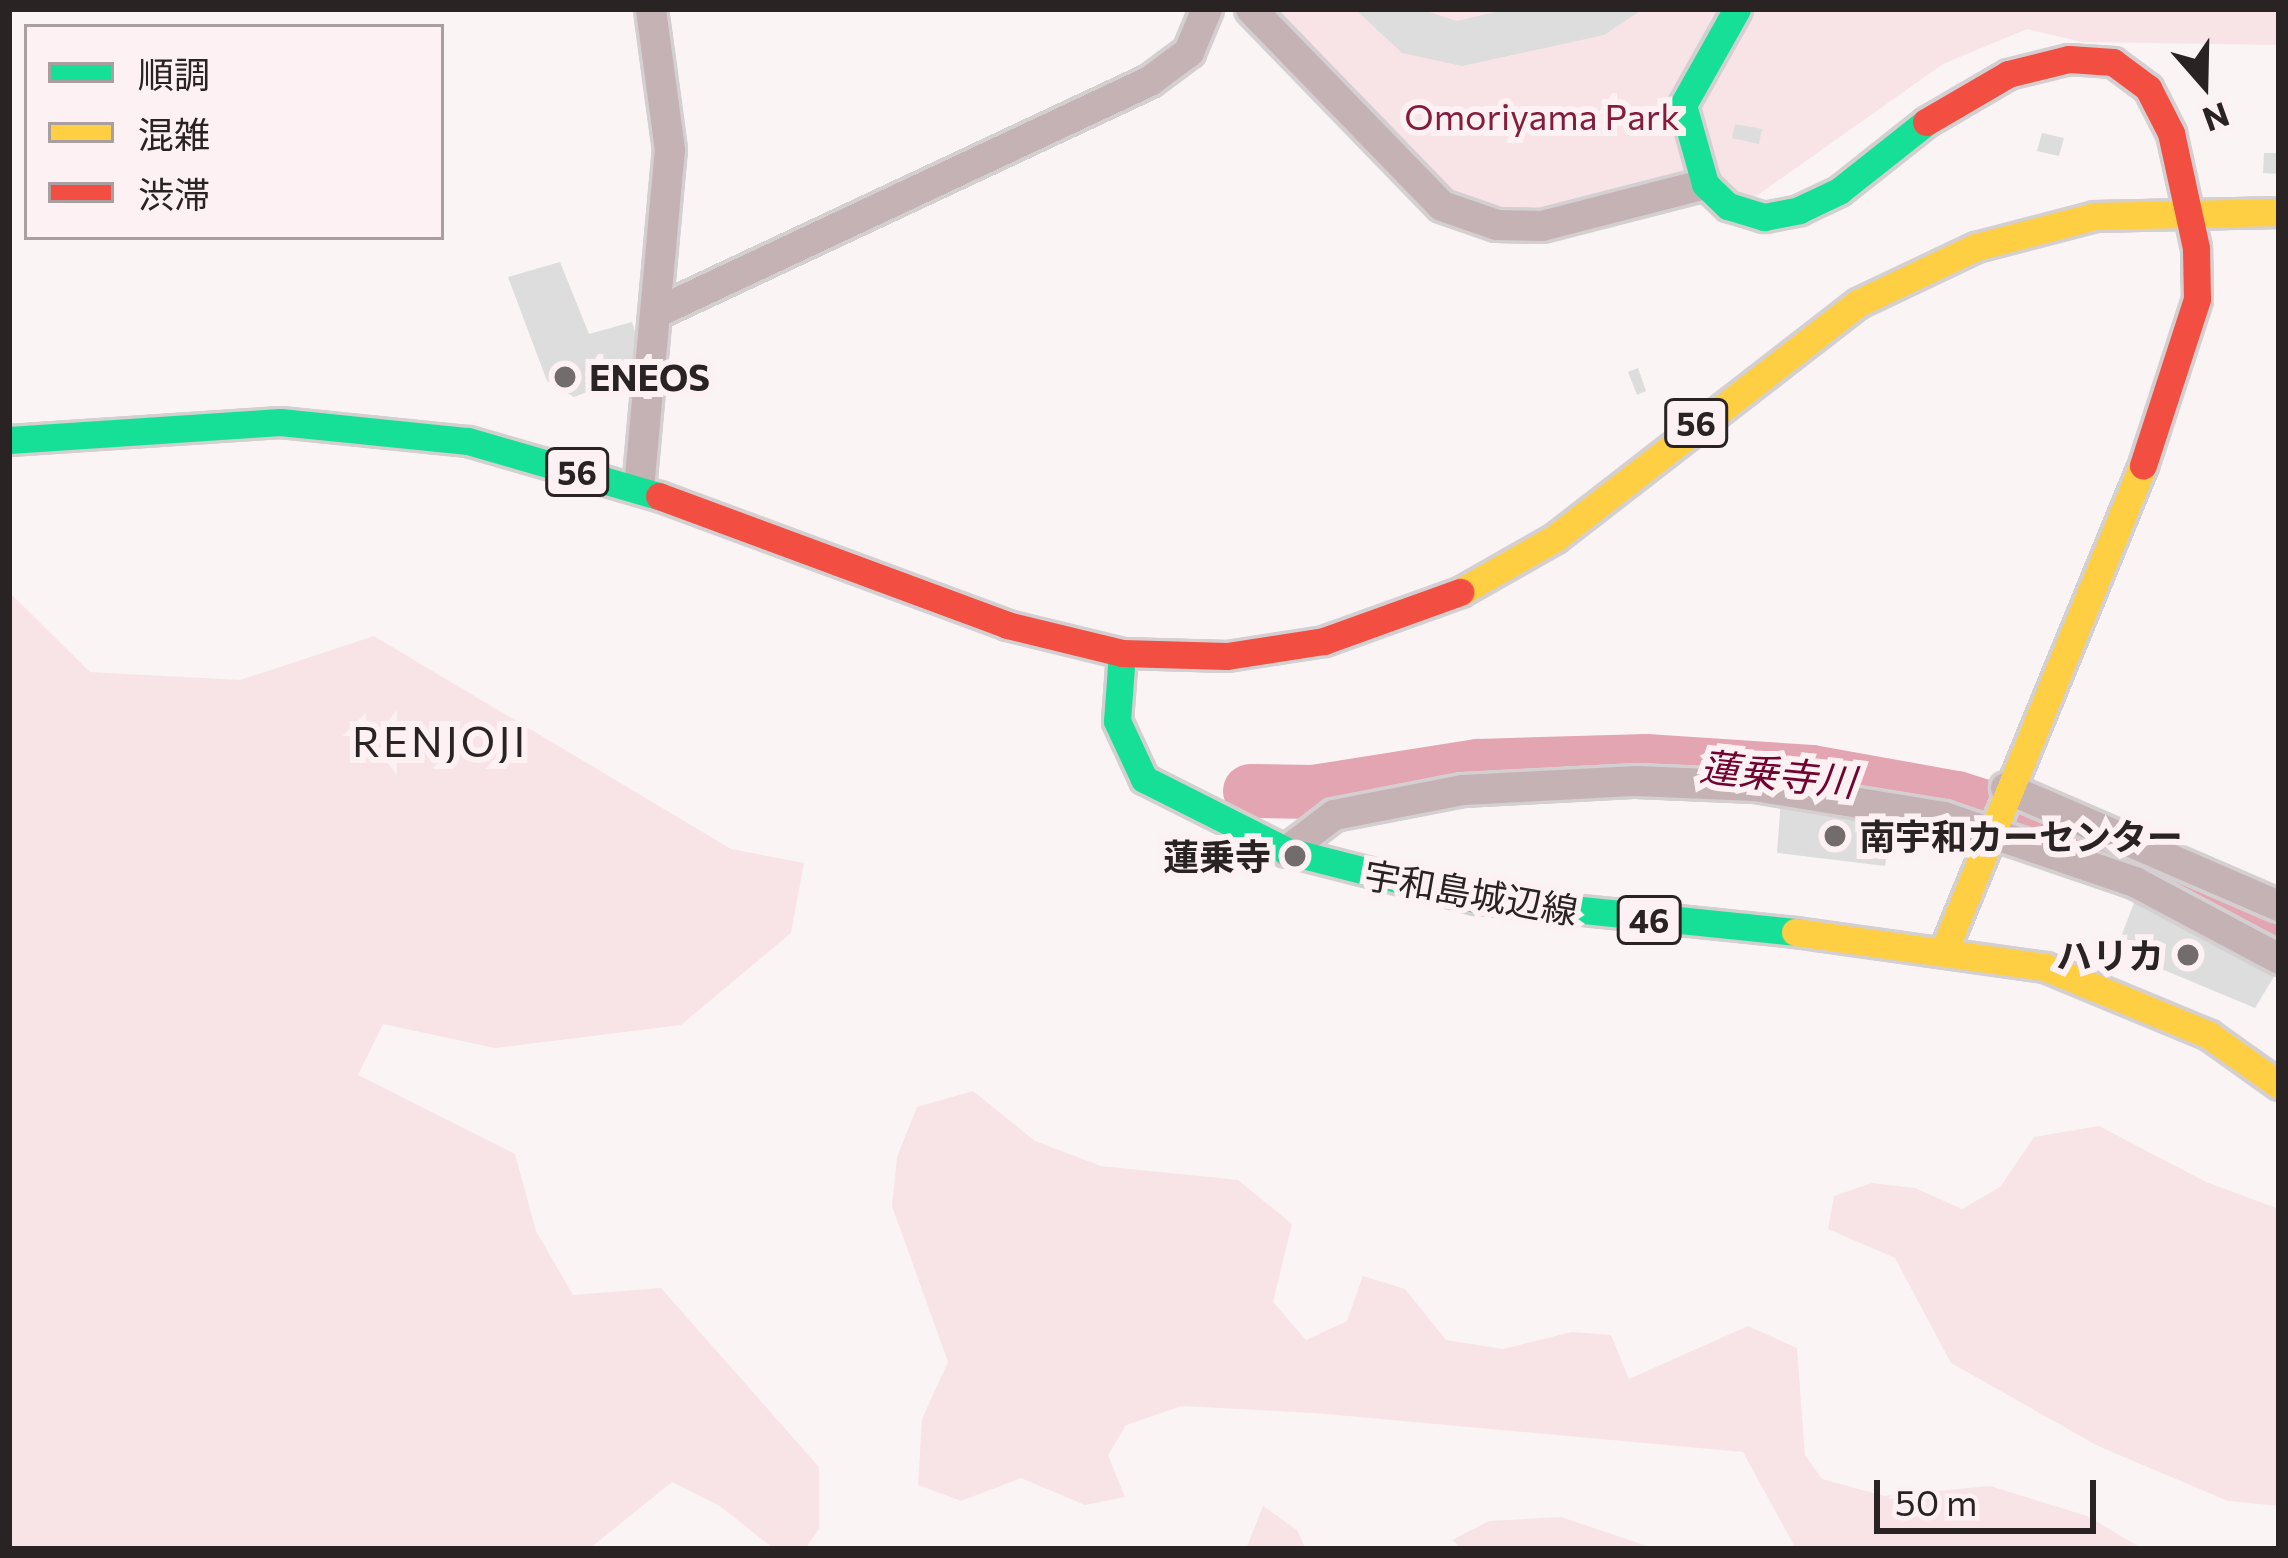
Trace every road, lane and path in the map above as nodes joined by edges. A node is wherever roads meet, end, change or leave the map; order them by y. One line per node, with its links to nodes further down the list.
1 (651, 9): 8 (street)
2 (1207, 9): 8 (street)
3 (1251, 9): 5 (street)
4 (1737, 9): 5 (main road)
5 (1705, 184): 6 (main road)
6 (2187, 209): 7 (main road, 56); 11 (main road, 56); 12 (main road)
7 (2279, 212)
8 (660, 311): 10 (street)
9 (9, 440): 10 (main road, 56)
10 (639, 489): 11 (main road, 56)
11 (1122, 653): 14 (main road, 宇和島城辺線 / 46)
12 (2006, 788): 13 (main road); 15 (street)
13 (1989, 833): 14 (street); 16 (main road); 17 (street)
14 (1287, 851): 16 (main road, 宇和島城辺線 / 46)
15 (2279, 906)
16 (1945, 948): 18 (main road, 宇和島城辺線 / 46)
17 (2279, 959)
18 (2279, 1085)

